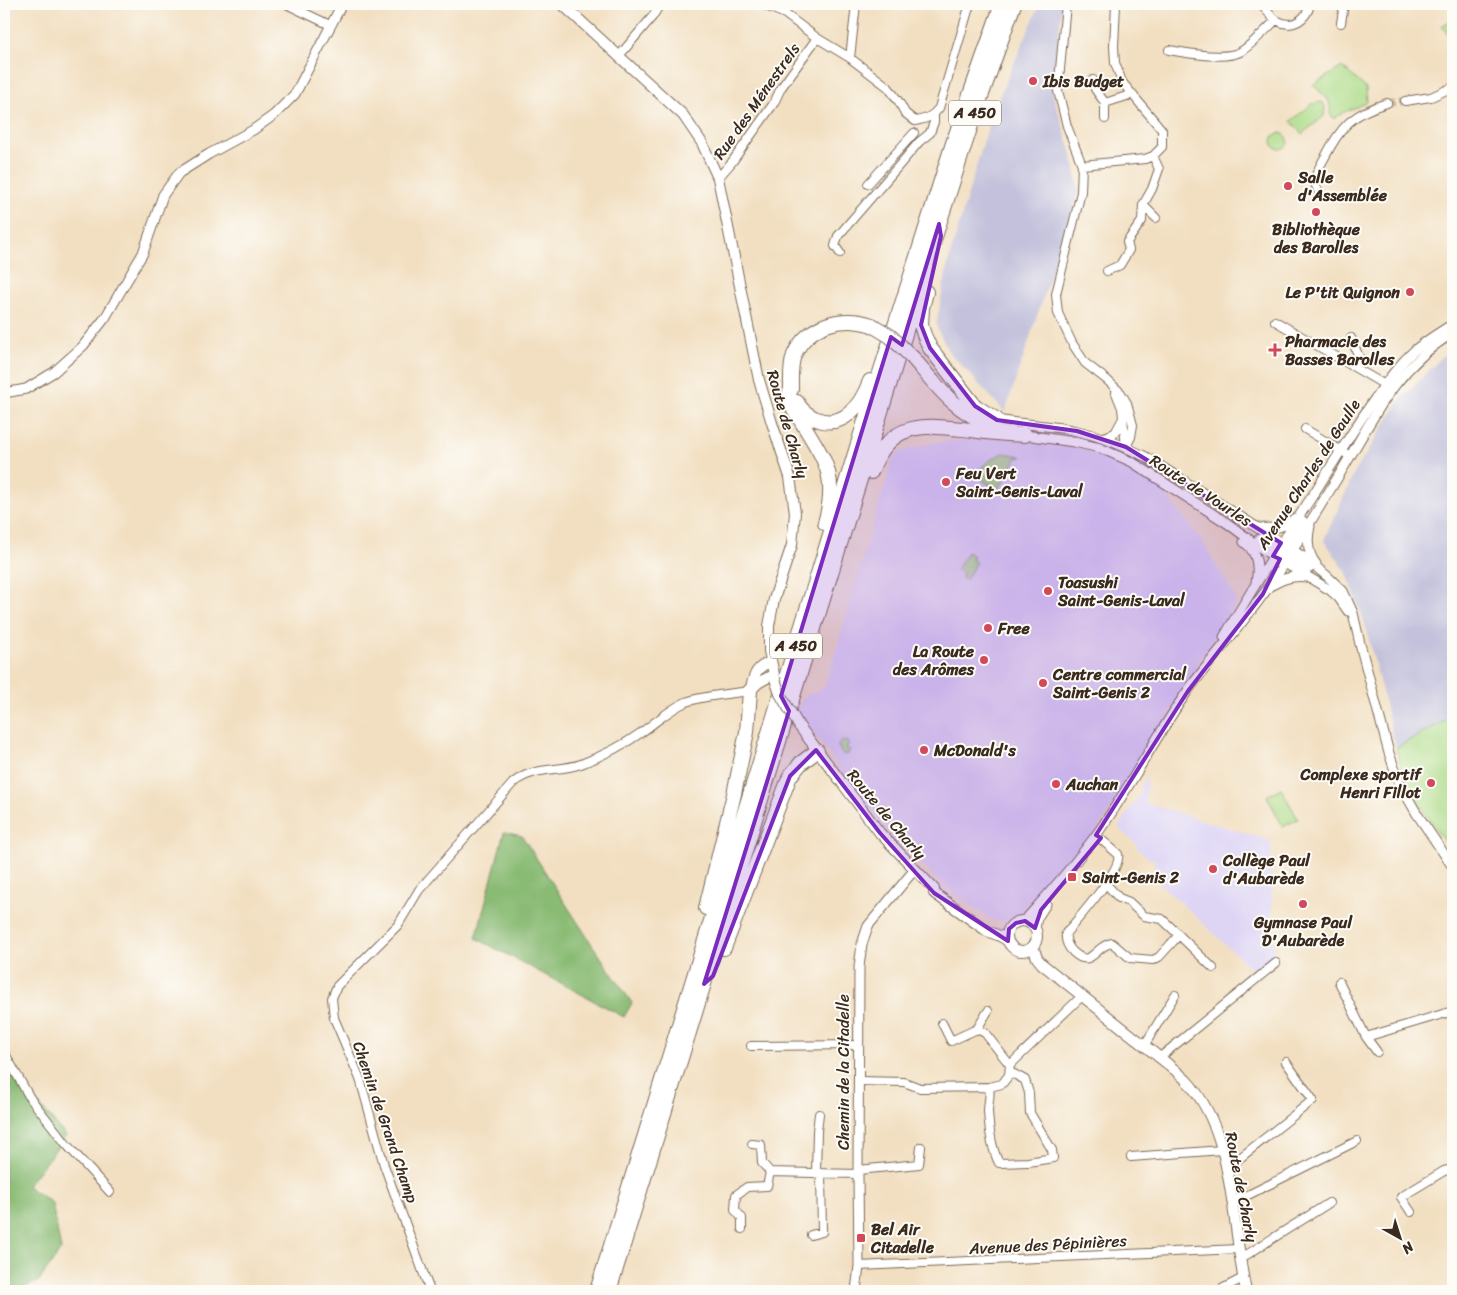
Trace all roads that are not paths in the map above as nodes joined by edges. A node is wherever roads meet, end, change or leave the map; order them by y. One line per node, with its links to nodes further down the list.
1 (286, 4): 17 (street)
2 (342, 4): 17 (street)
3 (562, 4): 20 (main road, Route de Charly)
4 (660, 4): 20 (street)
5 (761, 4): 18 (street)
6 (856, 4): 21 (street)
7 (970, 4): 28 (street)
8 (1002, 4): 43 (highway, A 450)
9 (1014, 4): 40 (highway, A 450)
10 (1066, 4): 34 (street)
11 (1116, 4): 24 (street)
12 (1262, 4): 15 (street)
13 (1310, 4): 15 (street)
14 (1344, 4): 16 (street)
15 (1276, 20): 19 (street)
16 (1340, 23)
17 (330, 25): 52 (street)
18 (817, 38): 21 (street); 35 (street, Rue des Ménestrels)
19 (1169, 50)
20 (619, 56): 35 (main road, Route de Charly)
21 (850, 58): 30 (street)
22 (1093, 80): 26 (street)
23 (1453, 87): 25 (street)
24 (1132, 94): 26 (street); 33 (street)
25 (1405, 101)
26 (1105, 103): 29 (street)
27 (1387, 103): 37 (street)
28 (934, 115): 30 (street); 32 (street)
29 (1104, 119)
30 (915, 121): 31 (street)
31 (914, 133): 32 (street); 36 (street)
32 (919, 142): 41 (street)
33 (1154, 156): 34 (street); 38 (street)
34 (1082, 165): 49 (street)
35 (718, 178): 79 (main road, Route de Charly)
36 (868, 184)
37 (1319, 193)
38 (1143, 205): 39 (street); 42 (street)
39 (1156, 218)
40 (939, 224): 54 (highway); 70 (highway, A 450)
41 (840, 253)
42 (1107, 271)
43 (898, 316): 51 (highway); 75 (highway, A 450)
44 (1275, 321): 48 (street)
45 (1453, 324): 50 (street, Avenue Charles de Gaulle)
46 (1453, 333): 50 (street, Avenue Charles de Gaulle)
47 (1351, 338): 48 (street)
48 (1355, 368): 50 (street)
49 (1111, 385): 53 (street); 58 (street)
50 (1388, 387): 60 (street, Avenue Charles de Gaulle); 61 (street, Avenue Charles de Gaulle)
51 (791, 390): 54 (highway, bridge); 75 (highway)
52 (4, 393)
53 (1123, 418): 57 (street); 58 (street)
54 (992, 421): 56 (highway); 57 (street, Route de Vourles)
55 (1305, 429): 60 (street)
56 (1025, 435): 59 (street, Route de Vourles); 70 (highway)
57 (1100, 438): 58 (street, Route de Vourles)
58 (1126, 447): 59 (street); 62 (street); 63 (street, Route de Vourles)
59 (1100, 448): 62 (street, Route de Vourles)
60 (1340, 451): 61 (street); 65 (street, Avenue Charles de Gaulle)
61 (1350, 456): 67 (street, Avenue Charles de Gaulle)
62 (1132, 462): 64 (street, Route de Vourles)
63 (1160, 466): 64 (street); 69 (street, Route de Vourles)
64 (1166, 484): 68 (street, Route de Vourles)
65 (1313, 495): 66 (street, Avenue Charles de Gaulle); 71 (street)
66 (1301, 513): 69 (street); 71 (street, Avenue Charles de Gaulle)
67 (1312, 519): 71 (street, Avenue Charles de Gaulle); 72 (street)
68 (1227, 523): 71 (street, Route de Vourles); 74 (street)
69 (1256, 528): 71 (street, Route de Vourles)
70 (838, 550): 97 (highway, A 450)
71 (1283, 553): 72 (street); 73 (street, Route de Vourles); 74 (street, Avenue Charles de Gaulle); 76 (street)
72 (1320, 570): 77 (street, Route de Vourles)
73 (1312, 578): 76 (street); 77 (street, Route de Vourles)
74 (1255, 584): 78 (street, Avenue Charles de Gaulle)
75 (812, 594): 100 (highway, A 450)
76 (1263, 594): 78 (street, Avenue Charles de Gaulle)
77 (1357, 632): 84 (street, Route de Vourles)
78 (1212, 659): 83 (street, Avenue Charles de Gaulle)
79 (771, 662): 80 (main road, Route de Charly); 81 (main road)
80 (774, 676): 81 (main road); 82 (main road, Route de Charly, bridge)
81 (750, 691): 100 (highway); 137 (street, Chemin de Grand Champ)
82 (817, 751): 85 (main road, Route de Charly); 97 (highway)
83 (1099, 836): 86 (street); 88 (street, Avenue Charles de Gaulle); 89 (street, Avenue Charles de Gaulle)
84 (1453, 867)
85 (915, 871): 87 (main road, Route de Charly); 106 (street, Chemin de la Citadelle)
86 (1106, 884): 90 (street); 90 (street)
87 (934, 889): 88 (main road, Route de Charly); 91 (main road, Route de Charly)
88 (1016, 923): 89 (main road); 91 (main road)
89 (1035, 928): 92 (main road)
90 (1179, 935): 95 (street)
91 (1008, 941): 93 (main road)
92 (1033, 946): 93 (main road); 99 (main road, Route de Charly)
93 (1023, 951): 99 (main road, Route de Charly)
94 (1276, 963): 111 (street)
95 (1213, 968)
96 (1339, 982): 105 (street)
97 (704, 984): 139 (highway, A 450)
98 (1175, 995): 108 (street)
99 (1081, 997): 108 (main road, Route de Charly); 113 (street)
100 (688, 998): 138 (highway, A 450)
101 (988, 1011): 104 (street)
102 (1453, 1011): 105 (street)
103 (942, 1023): 104 (street)
104 (977, 1029): 113 (street)
105 (1366, 1037): 110 (street)
106 (858, 1045): 107 (street); 115 (street, Chemin de la Citadelle)
107 (751, 1046)
108 (1144, 1046): 111 (main road, Route de Charly)
109 (4, 1052): 128 (street)
110 (1378, 1052)
111 (1159, 1058): 121 (main road, Route de Charly)
112 (1286, 1062): 123 (street)
113 (1010, 1065): 114 (street)
114 (1009, 1075): 116 (street); 116 (street)
115 (858, 1081): 116 (street); 126 (street, Chemin de la Citadelle)
116 (989, 1087)
117 (819, 1114): 127 (street)
118 (1357, 1141): 129 (street)
119 (752, 1144): 125 (street)
120 (920, 1147): 126 (street)
121 (1222, 1150): 122 (street); 123 (main road, Route de Charly)
122 (1131, 1157)
123 (1226, 1168): 129 (main road, Route de Charly)
124 (1453, 1169): 131 (street)
125 (770, 1172): 127 (street); 132 (street)
126 (858, 1172): 127 (street); 135 (street, Chemin de la Citadelle)
127 (819, 1173): 133 (street)
128 (110, 1192)
129 (1232, 1199): 134 (main road, Route de Charly)
130 (1329, 1203): 134 (street)
131 (1411, 1212)
132 (742, 1229)
133 (811, 1235)
134 (1240, 1254): 135 (street, Avenue des Pépinières); 136 (main road, Route de Charly)
135 (859, 1266): 140 (street, Chemin de la Citadelle)
136 (1243, 1278): 141 (street); 142 (main road, Route de Charly)
137 (430, 1291)
138 (597, 1291)
139 (609, 1291)
140 (856, 1291)
141 (1218, 1291)
142 (1246, 1291)

